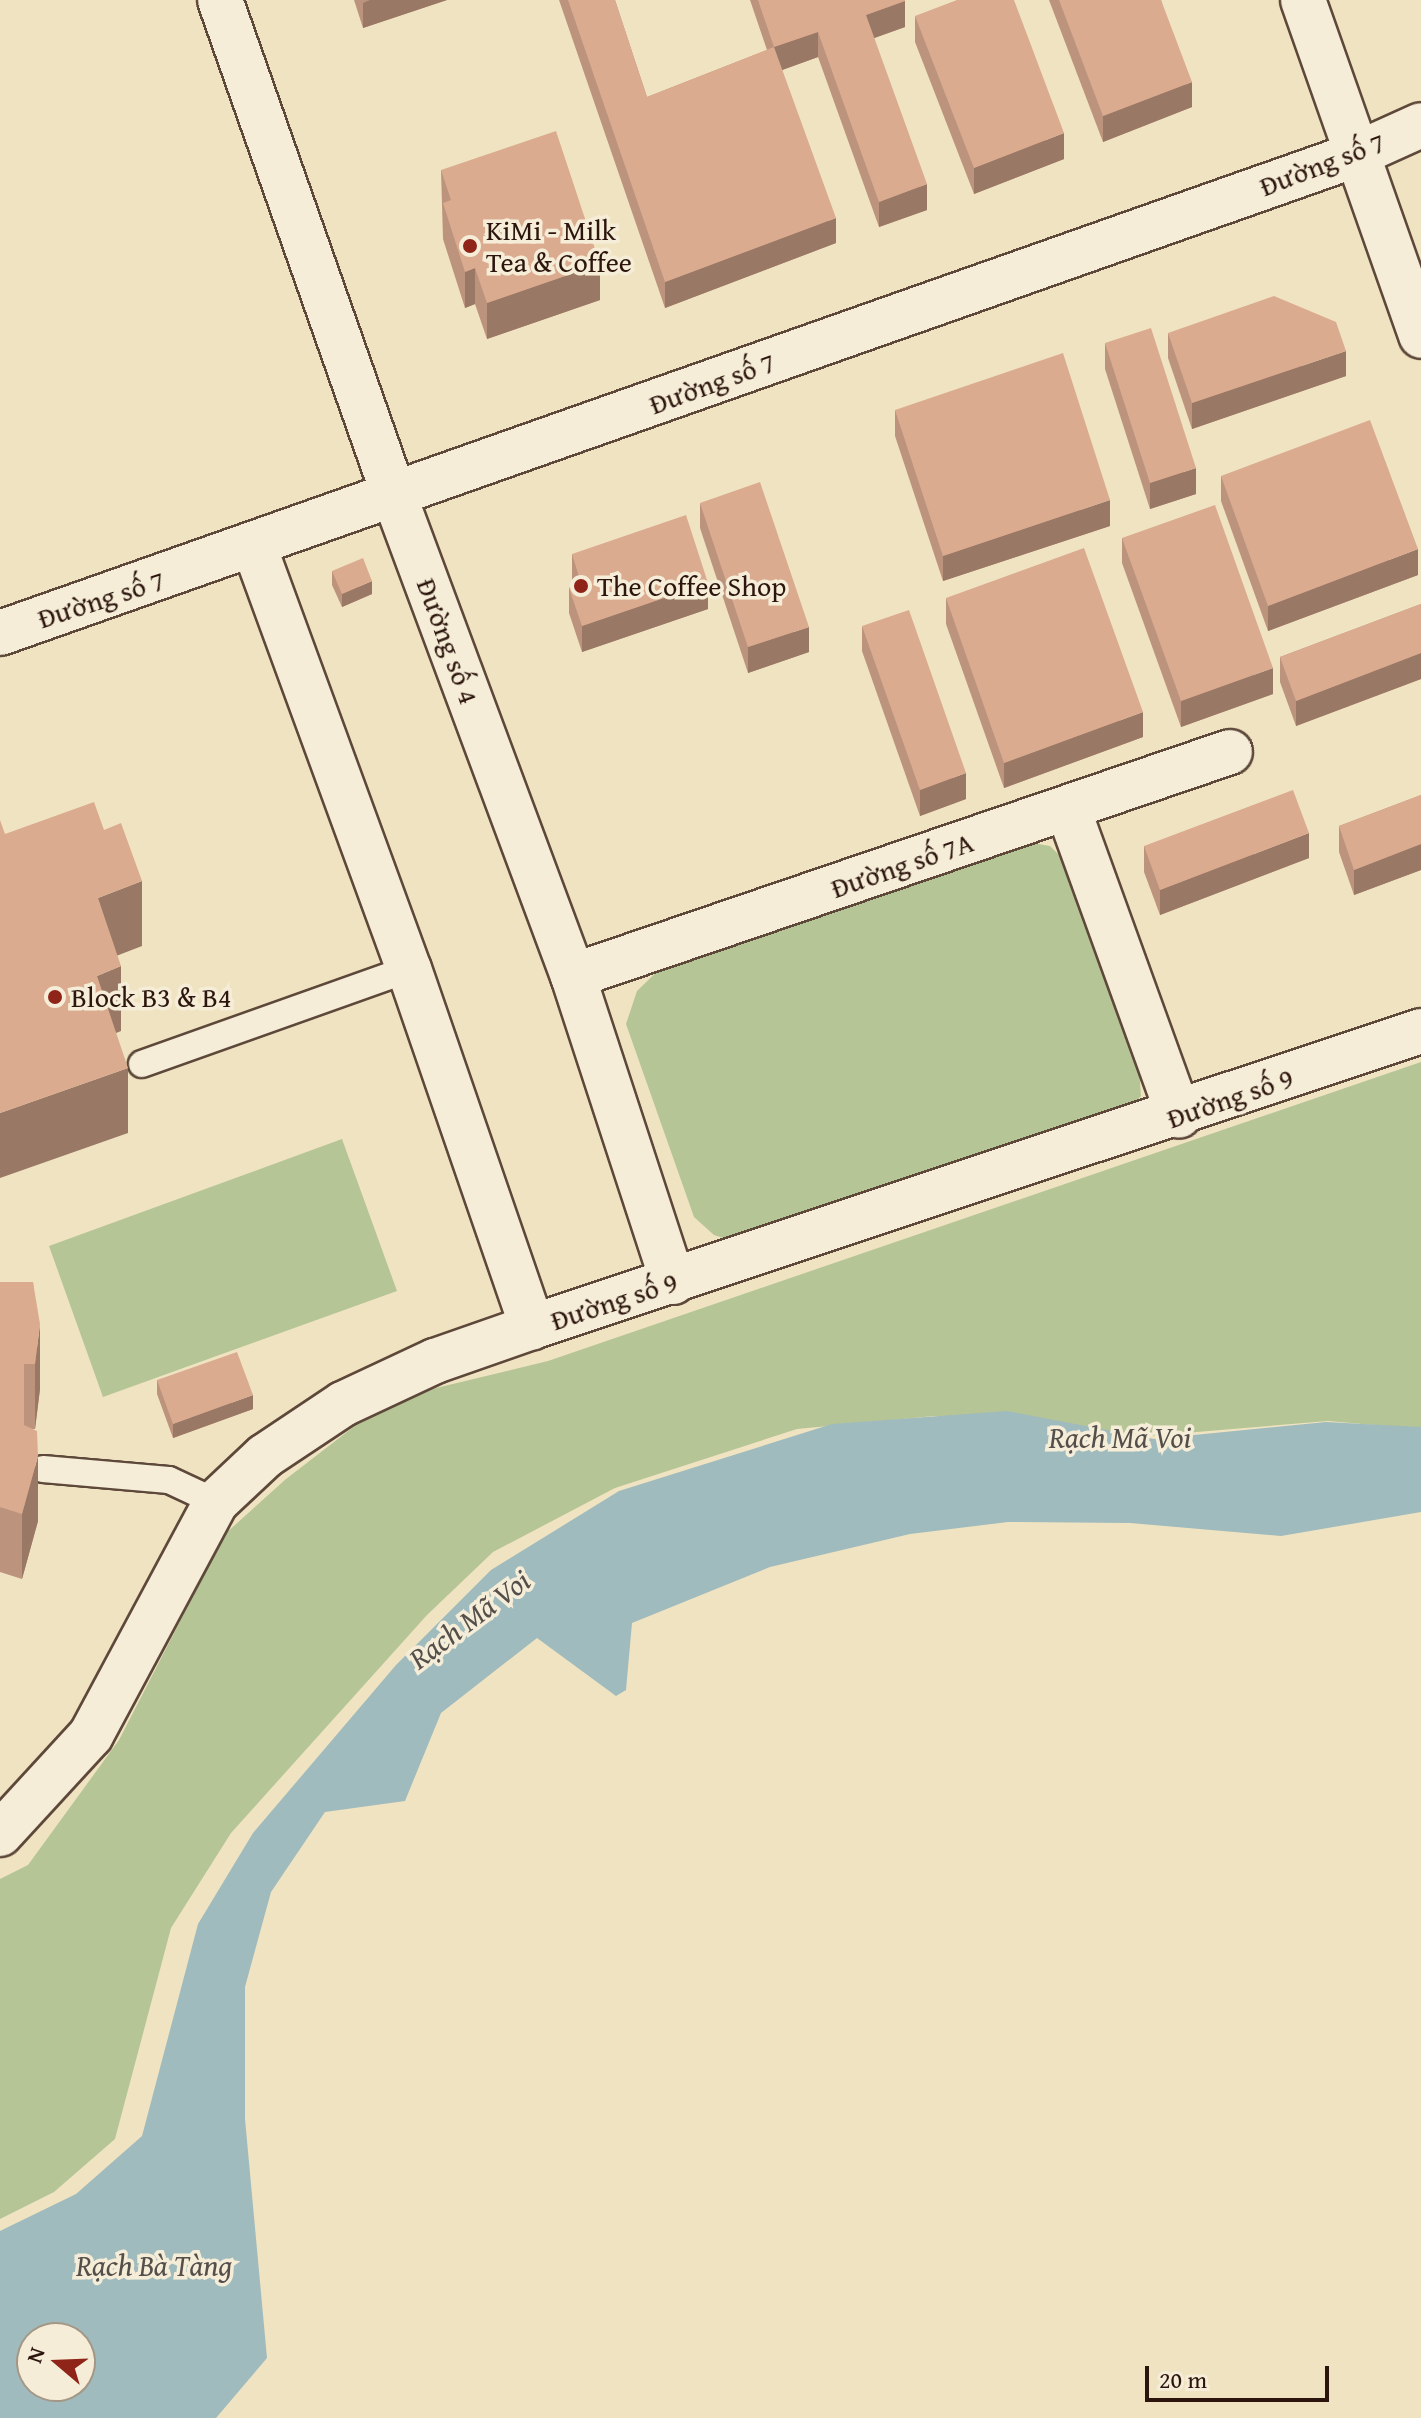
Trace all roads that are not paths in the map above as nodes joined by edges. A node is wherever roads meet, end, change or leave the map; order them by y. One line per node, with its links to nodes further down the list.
1 (220, 0): 6 (street, Đường số 4)
2 (1303, 0): 4 (street)
3 (1421, 125): 4 (street, Đường số 7)
4 (1355, 155): 5 (street); 6 (street, Đường số 7)
5 (1421, 336)
6 (394, 495): 7 (street, Đường số 7); 12 (street, Đường số 4)
7 (254, 546): 8 (street, Đường số 7); 11 (street)
8 (0, 633)
9 (1230, 752): 10 (street, Đường số 7A)
10 (1068, 809): 12 (street, Đường số 7A); 15 (street)
11 (409, 969): 14 (lane); 17 (street)
12 (573, 976): 16 (street, Đường số 4)
13 (1421, 1031): 15 (street, Đường số 9)
14 (142, 1064)
15 (1179, 1116): 16 (street, Đường số 9)
16 (673, 1282): 17 (street, Đường số 9)
17 (532, 1327): 19 (street, Đường số 9)
18 (43, 1469): 19 (lane)
19 (216, 1502): 20 (street, Đường số 9)
20 (0, 1834)

